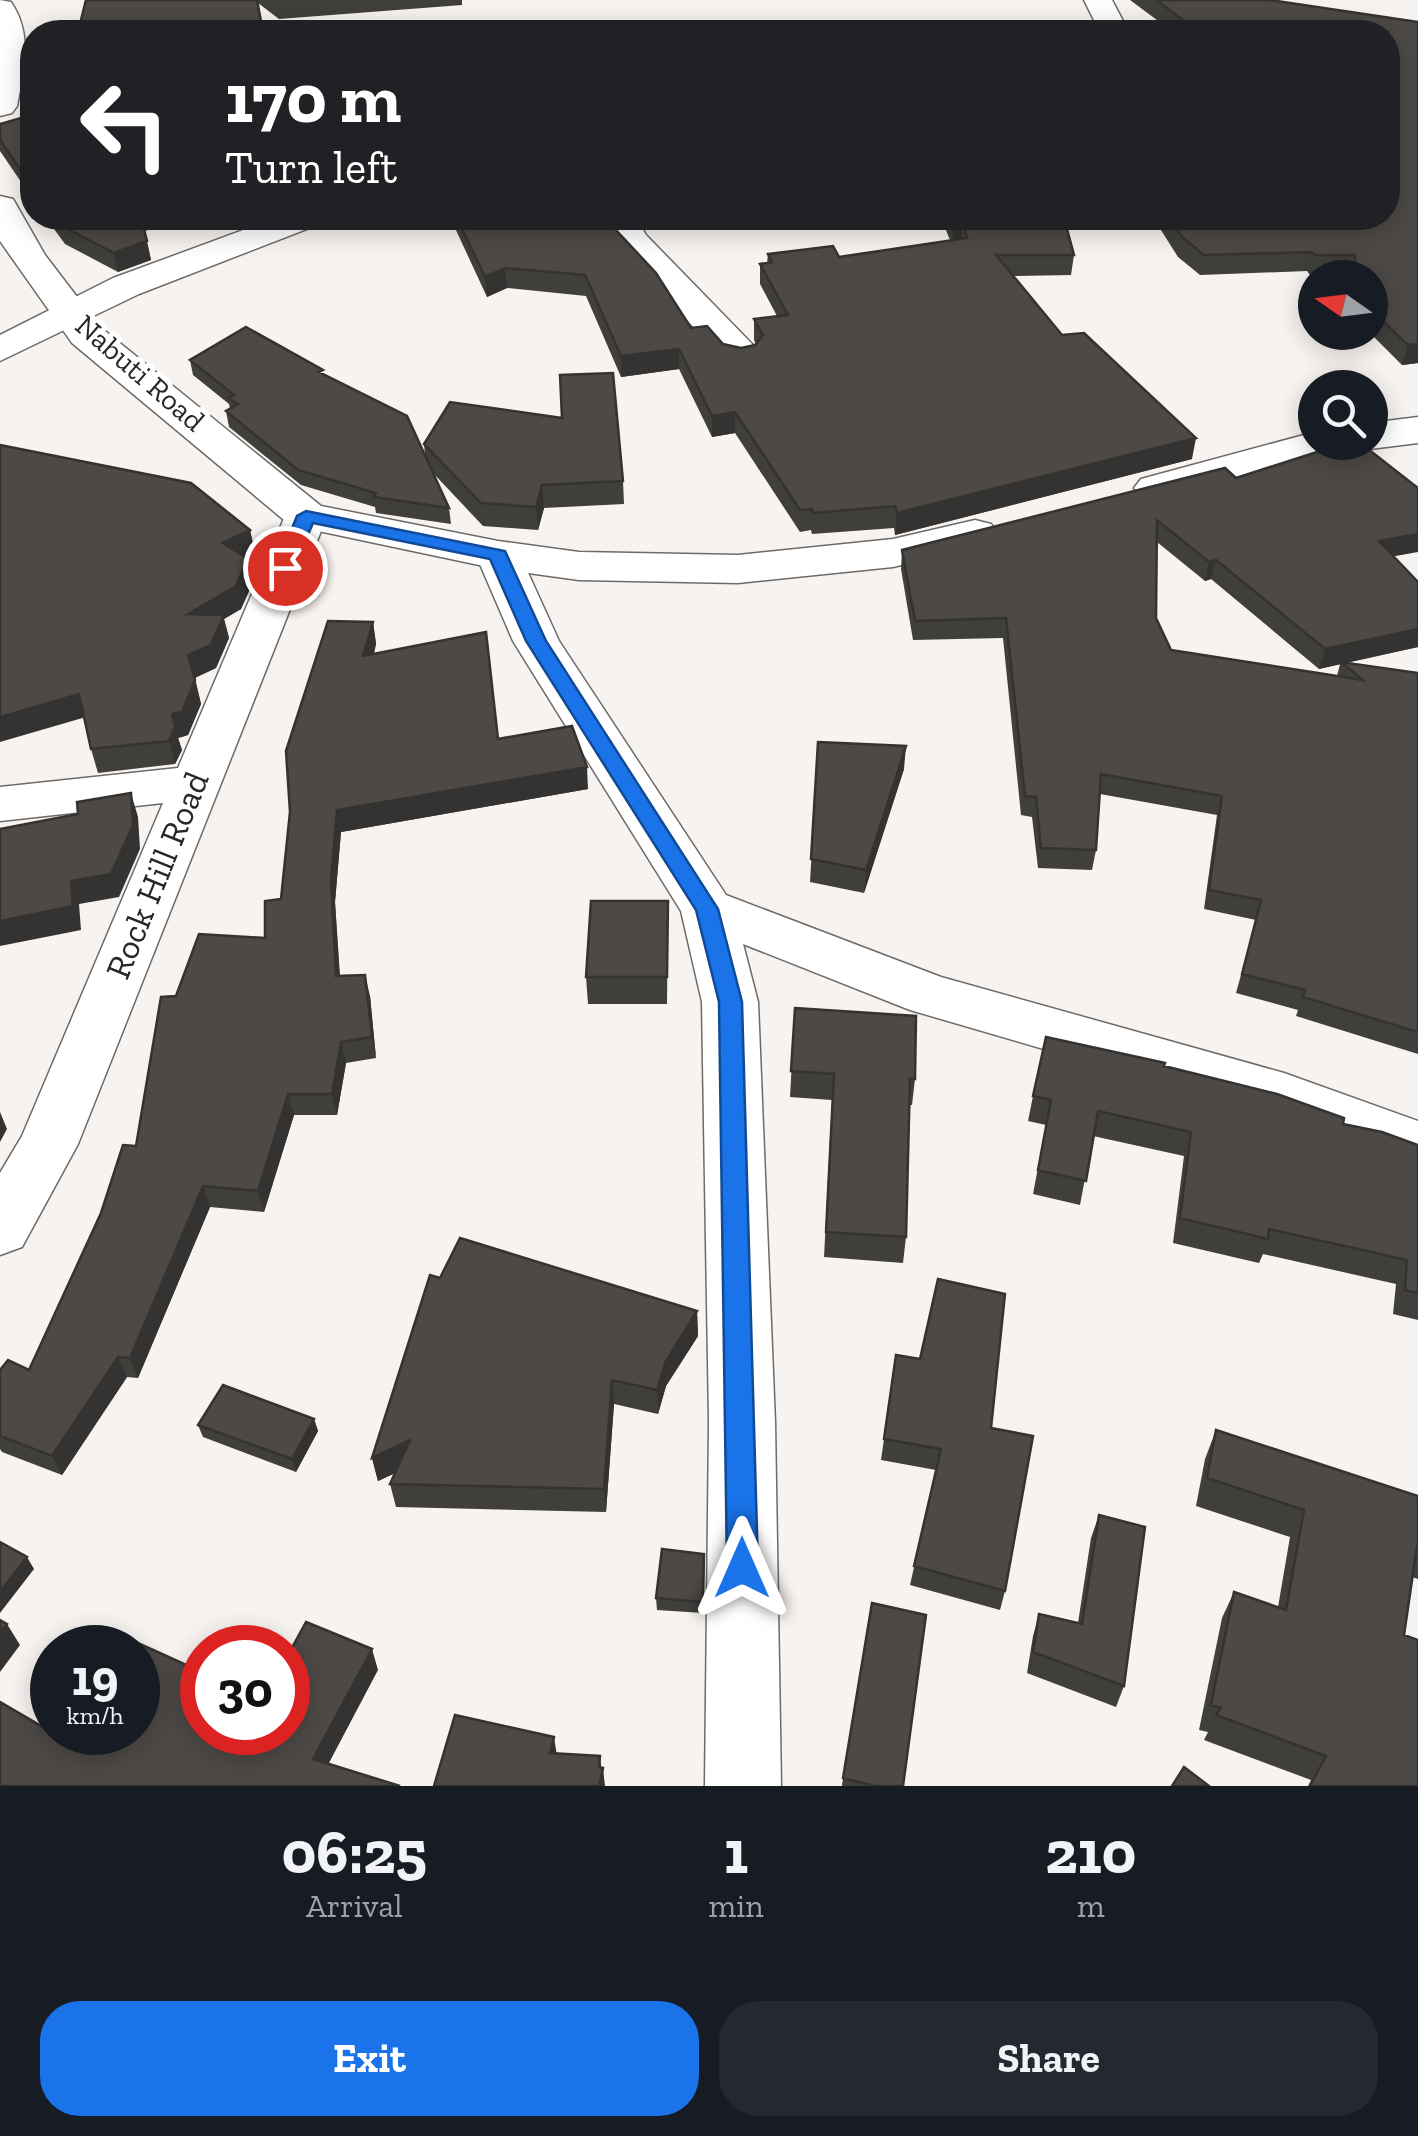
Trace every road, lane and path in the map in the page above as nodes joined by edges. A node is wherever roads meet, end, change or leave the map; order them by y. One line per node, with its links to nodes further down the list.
1 (0, 8): 2 (street)
2 (0, 106)
3 (0, 207): 6 (street, Nabuti Road)
4 (276, 230): 6 (street)
5 (626, 230): 8 (street)
6 (70, 314): 7 (street); 13 (street, Nabuti Road)
7 (0, 350)
8 (740, 354)
9 (1418, 430): 10 (street)
10 (1388, 434)
11 (1298, 450): 12 (street)
12 (1120, 498)
13 (306, 516): 15 (street); 16 (street, Rock Hill Road)
14 (1015, 524): 15 (street)
15 (498, 555): 18 (street)
16 (194, 783): 17 (street); 20 (street, Rock Hill Road)
17 (0, 804)
18 (707, 909): 19 (street); 21 (street)
19 (1418, 1146)
20 (0, 1229)
21 (743, 1786)

